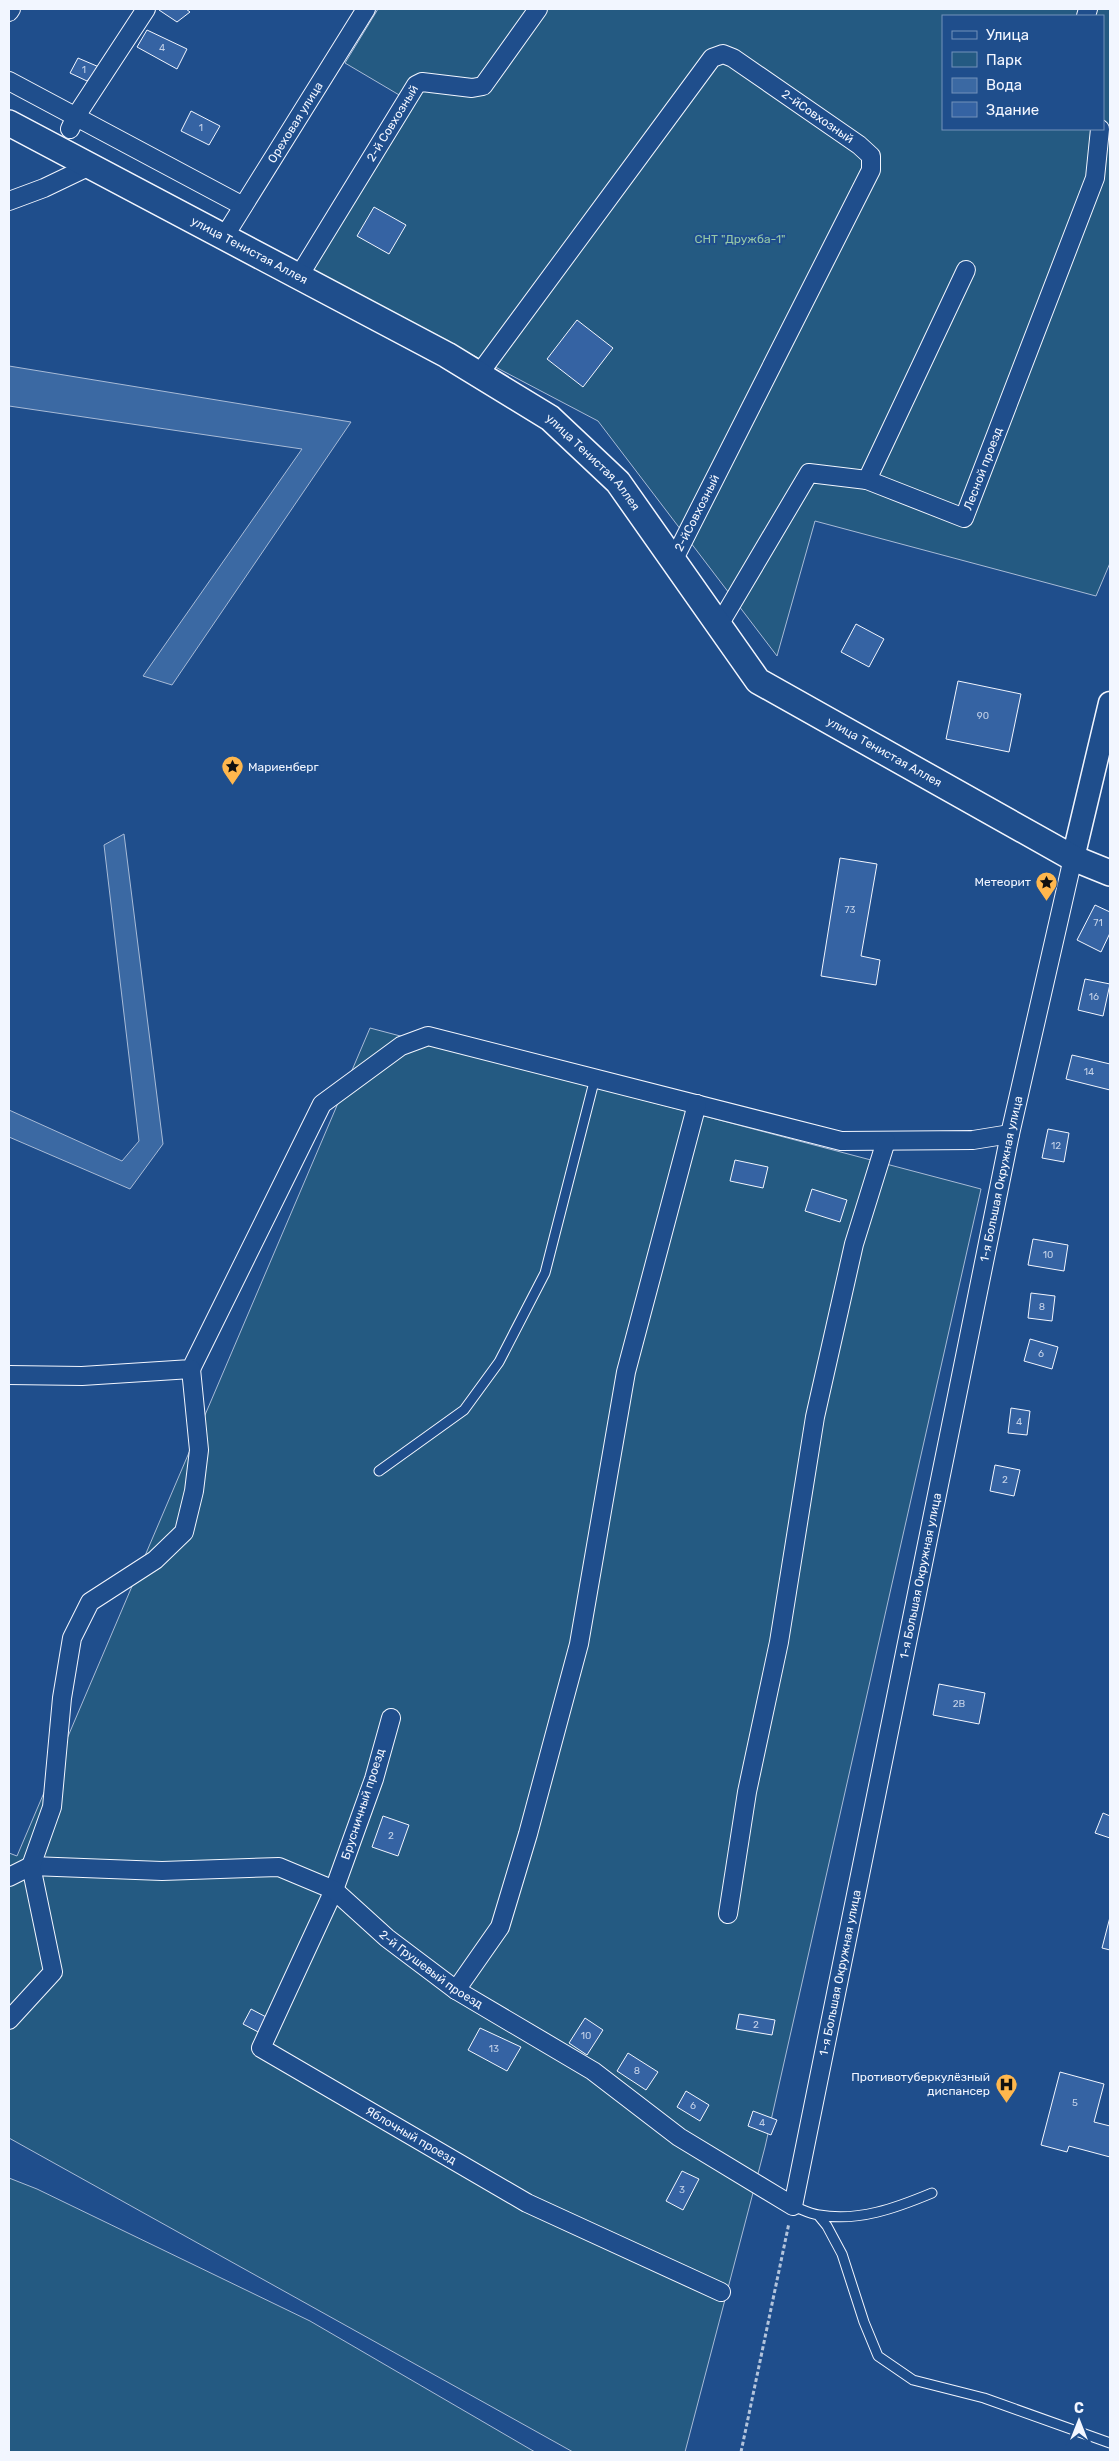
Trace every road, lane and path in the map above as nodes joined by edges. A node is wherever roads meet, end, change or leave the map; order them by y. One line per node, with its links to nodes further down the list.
1 (11, 9): 5 (street)
2 (146, 9): 8 (street)
3 (366, 9): 12 (street, Ореховая улица)
4 (538, 9): 15 (street, 2-й Совхозный)
5 (9, 12)
6 (9, 81): 8 (street)
7 (9, 123): 10 (main road, улица Тенистая Аллея)
8 (73, 123): 12 (street)
9 (1100, 130): 17 (street, Лесной проезд)
10 (90, 166): 11 (street); 13 (main road, улица Тенистая Аллея)
11 (9, 201)
12 (243, 206): 13 (street, Ореховая улица)
13 (224, 237): 15 (main road, улица Тенистая Аллея)
14 (966, 270): 17 (street)
15 (299, 276): 16 (main road, улица Тенистая Аллея)
16 (479, 374): 18 (main road, улица Тенистая Аллея); 18 (street, 2-йСовхозный)
17 (867, 480): 19 (street, Лесной проезд)
18 (673, 561): 19 (main road, улица Тенистая Аллея)
19 (719, 625): 21 (main road, улица Тенистая Аллея)
20 (1110, 703): 21 (street, 1-я Большая Окружная улица)
21 (1073, 858): 22 (main road, улица Тенистая Аллея); 25 (street, 1-я Большая Окружная улица)
22 (1110, 873)
23 (595, 1078): 24 (street); 27 (street); 29 (lane)
24 (697, 1104): 26 (street); 35 (street)
25 (1010, 1134): 26 (street); 38 (street, 1-я Большая Окружная улица)
26 (886, 1141): 34 (street)
27 (191, 1369): 28 (street); 31 (street)
28 (9, 1375)
29 (379, 1471)
30 (391, 1718): 33 (street, Брусничный проезд)
31 (31, 1866): 32 (street); 33 (street, 2-й Грушевый проезд); 36 (street)
32 (9, 1877)
33 (334, 1890): 35 (street, 2-й Грушевый проезд); 40 (street, Яблочный проезд)
34 (728, 1914)
35 (456, 1990): 38 (street, 2-й Грушевый проезд)
36 (9, 2020)
37 (932, 2193): 39 (lane)
38 (793, 2206): 39 (lane); 42 (path)
39 (818, 2215): 41 (lane)
40 (721, 2292)
41 (1110, 2443)
42 (741, 2452)

